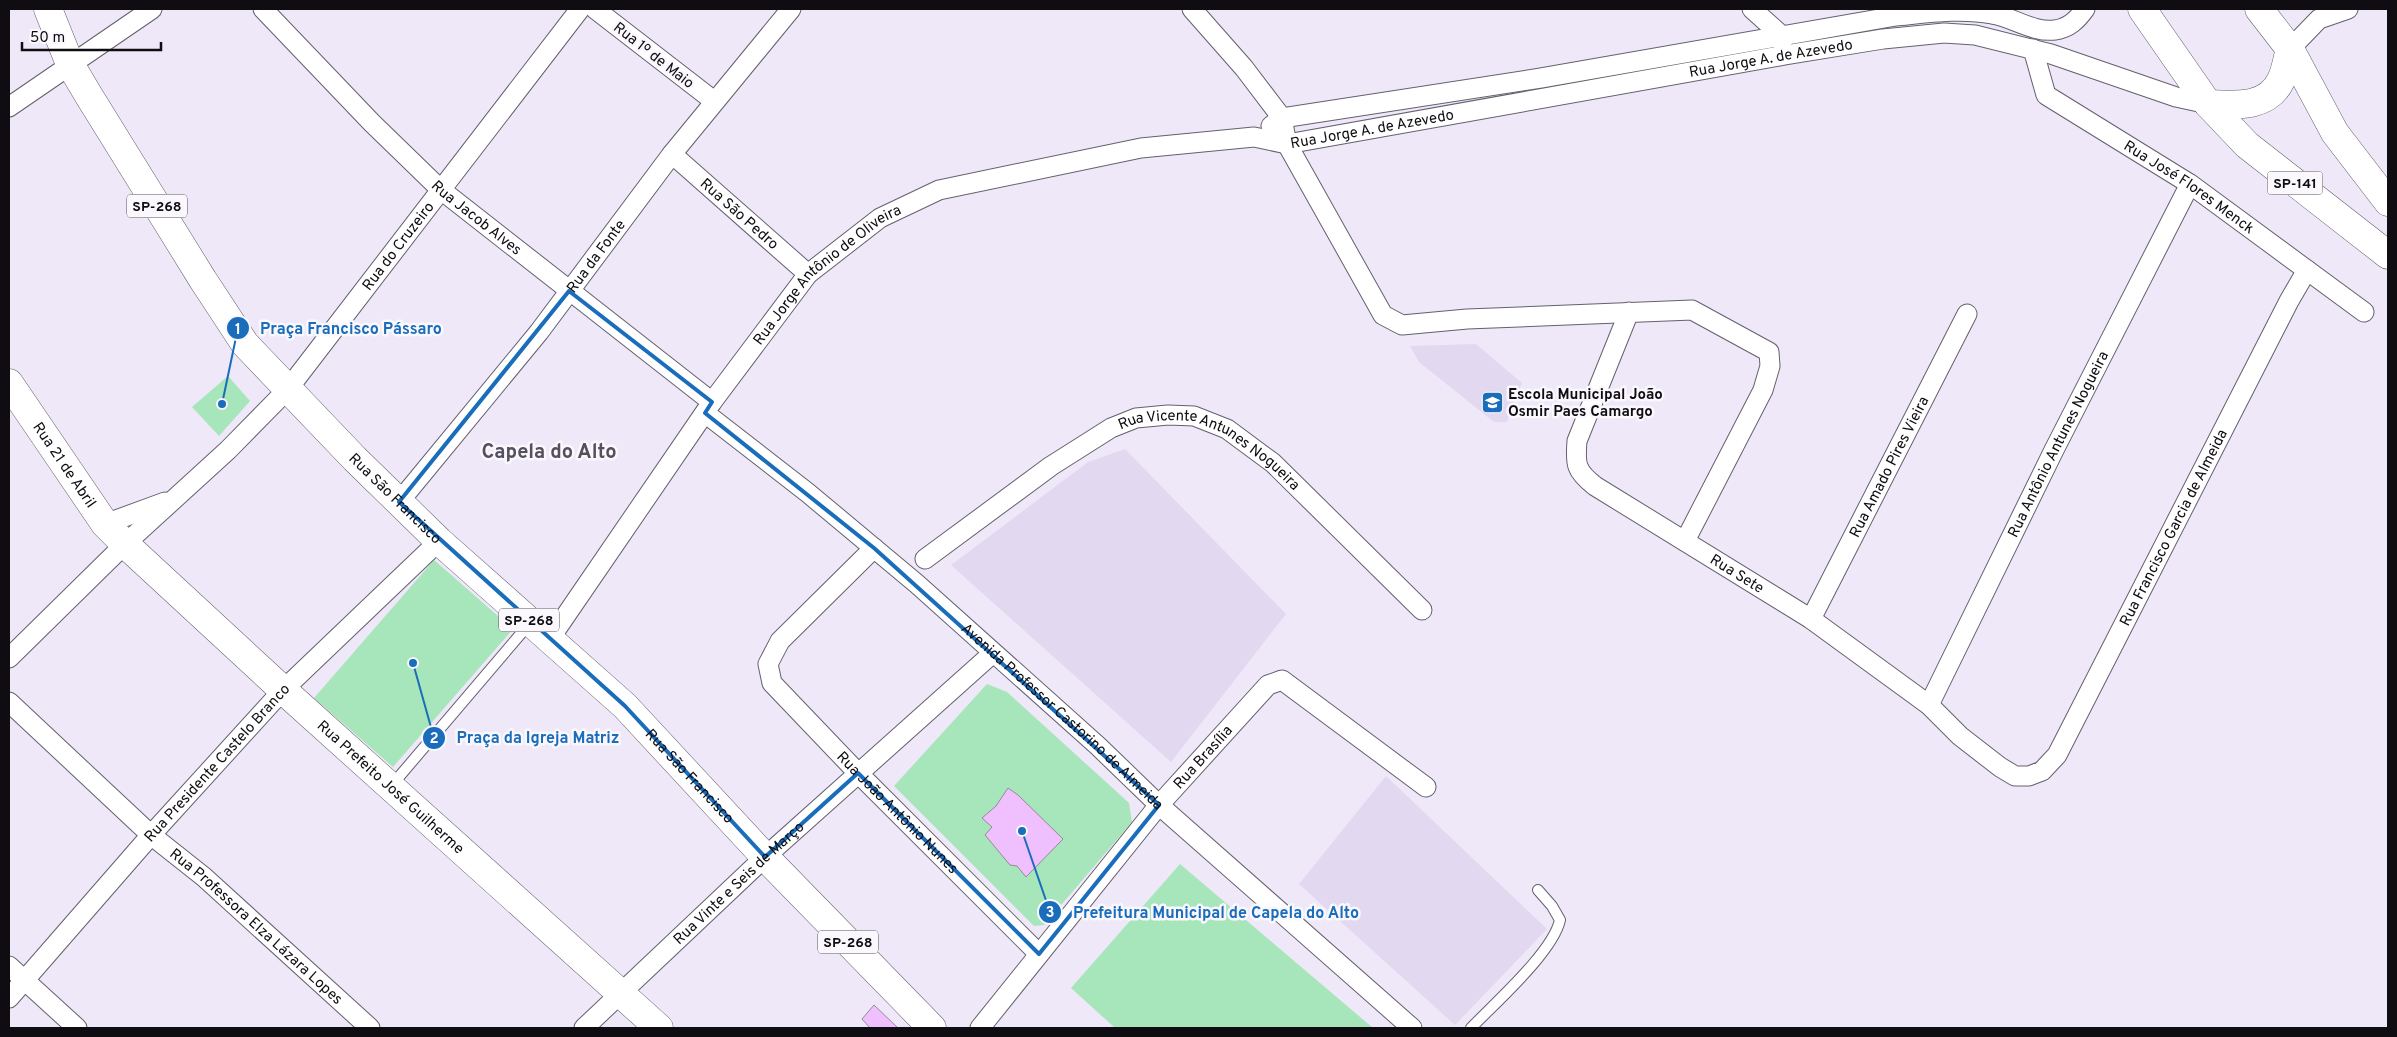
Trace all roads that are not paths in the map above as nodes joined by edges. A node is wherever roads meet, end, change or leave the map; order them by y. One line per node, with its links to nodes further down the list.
1 (48, 9): 20 (main road, SP-268)
2 (152, 9): 20 (street)
3 (263, 9): 29 (street, Rua Jacob Alves)
4 (580, 9): 29 (street, Rua do Cruzeiro)
5 (594, 9): 21 (street, Rua 1º de Maio)
6 (791, 9): 21 (street, Rua da Fonte)
7 (1192, 9): 24 (street)
8 (1752, 9): 15 (street)
9 (2085, 9): 13 (street, Rua Jorge A. de Azevedo)
10 (2142, 9): 22 (main road, SP-141)
11 (2259, 9): 18 (main road)
12 (2348, 9): 14 (street)
13 (1973, 10): 15 (street, Rua Jorge A. de Azevedo); 16 (street)
14 (2315, 14): 18 (street)
15 (1781, 35): 19 (street); 24 (street, Rua Jorge A. de Azevedo)
16 (1975, 35): 17 (street, Rua Jorge A. de Azevedo); 19 (street, Rua Jorge A. de Azevedo)
17 (2033, 49): 22 (street, Rua Jorge A. de Azevedo); 28 (street, Rua José Flores Menck)
18 (2290, 49): 22 (main road); 30 (main road)
19 (1785, 55): 26 (street, Rua Jorge A. de Azevedo)
20 (70, 64): 23 (street); 39 (main road, SP-268)
21 (714, 101): 27 (street, Rua da Fonte)
22 (2208, 104): 31 (main road, SP-141)
23 (9, 107)
24 (1282, 118): 25 (street, Rua Jorge A. de Azevedo); 26 (street)
25 (1254, 137): 26 (street, Rua Jorge A. de Azevedo); 33 (street, Rua Jorge Antônio de Oliveira)
26 (1287, 144): 35 (street)
27 (672, 154): 33 (street, Rua São Pedro); 34 (street, Rua da Fonte)
28 (2190, 184): 32 (street, Rua José Flores Menck); 56 (street, Rua Antônio Antunes Nogueira)
29 (440, 189): 34 (street, Rua Jacob Alves); 39 (street, Rua do Cruzeiro)
30 (2388, 202)
31 (2388, 255)
32 (2307, 270): 36 (street, Rua José Flores Menck); 58 (street, Rua Francisco Garcia de Almeida)
33 (808, 274): 40 (street, Rua Jorge Antônio de Oliveira)
34 (569, 292): 40 (street, Rua Jacob Alves); 42 (street, Rua da Fonte)
35 (1629, 312): 45 (street, Rua Sete); 45 (street)
36 (2364, 312)
37 (1966, 314): 50 (street, Rua Amado Pires Vieira)
38 (9, 383): 43 (main road, Rua 21 de Abril)
39 (288, 389): 41 (street, Rua do Cruzeiro); 42 (main road, Rua São Francisco / SP-268)
40 (708, 407): 47 (street, Avenida Professor Castorino de Almeida); 51 (street, Rua Jorge Antônio de Oliveira)
41 (175, 498): 43 (street); 46 (street, Rua do Cruzeiro)
42 (399, 502): 44 (main road, Rua São Francisco / SP-268)
43 (105, 524): 46 (main road, Rua 21 de Abril)
44 (439, 541): 51 (main road, Rua São Francisco / SP-268); 54 (street, Rua Presidente Castelo Branco)
45 (1686, 541): 50 (street, Rua Sete)
46 (125, 544): 53 (street, Rua do Cruzeiro); 54 (main road, Rua Prefeito José Guilherme)
47 (874, 548): 52 (street, Avenida Professor Castorino de Almeida); 57 (street, Rua João Antônio Nunes)
48 (926, 559): 49 (street, Rua Vicente Antunes Nogueira)
49 (1422, 610)
50 (1811, 620): 56 (street, Rua Sete)
51 (540, 631): 59 (lane); 63 (main road, Rua São Francisco / SP-268)
52 (993, 653): 57 (street); 61 (street, Avenida Professor Castorino de Almeida)
53 (9, 658)
54 (283, 690): 59 (main road, Rua Prefeito José Guilherme); 62 (street, Rua Presidente Castelo Branco)
55 (9, 702): 62 (street, Rua Professora Elza Lázara Lopes)
56 (1929, 705): 58 (street, Rua Sete)
57 (858, 773): 63 (street, Rua Vinte e Seis de Março); 65 (street, Rua João Antônio Nunes)
58 (2029, 776)
59 (392, 786): 68 (main road, Rua Prefeito José Guilherme)
60 (1426, 787): 61 (street, Rua Brasília)
61 (1159, 805): 65 (street, Rua Brasília); 76 (street, Avenida Professor Castorino de Almeida)
62 (151, 835): 67 (street, Rua Presidente Castelo Branco); 71 (street, Rua Professora Elza Lázara Lopes)
63 (764, 857): 68 (street, Rua Vinte e Seis de Março); 74 (main road, Rua São Francisco / SP-268)
64 (1538, 890): 77 (lane)
65 (1039, 954): 75 (street, Rua Brasília)
66 (9, 966): 67 (street)
67 (24, 981): 69 (street, Rua Presidente Castelo Branco); 70 (street)
68 (620, 994): 72 (street, Rua Vinte e Seis de Março); 73 (main road, Rua Prefeito José Guilherme)
69 (9, 998)
70 (77, 1028)
71 (370, 1028)
72 (584, 1028)
73 (659, 1028)
74 (932, 1028)
75 (980, 1028)
76 (1412, 1028)
77 (1471, 1028)

